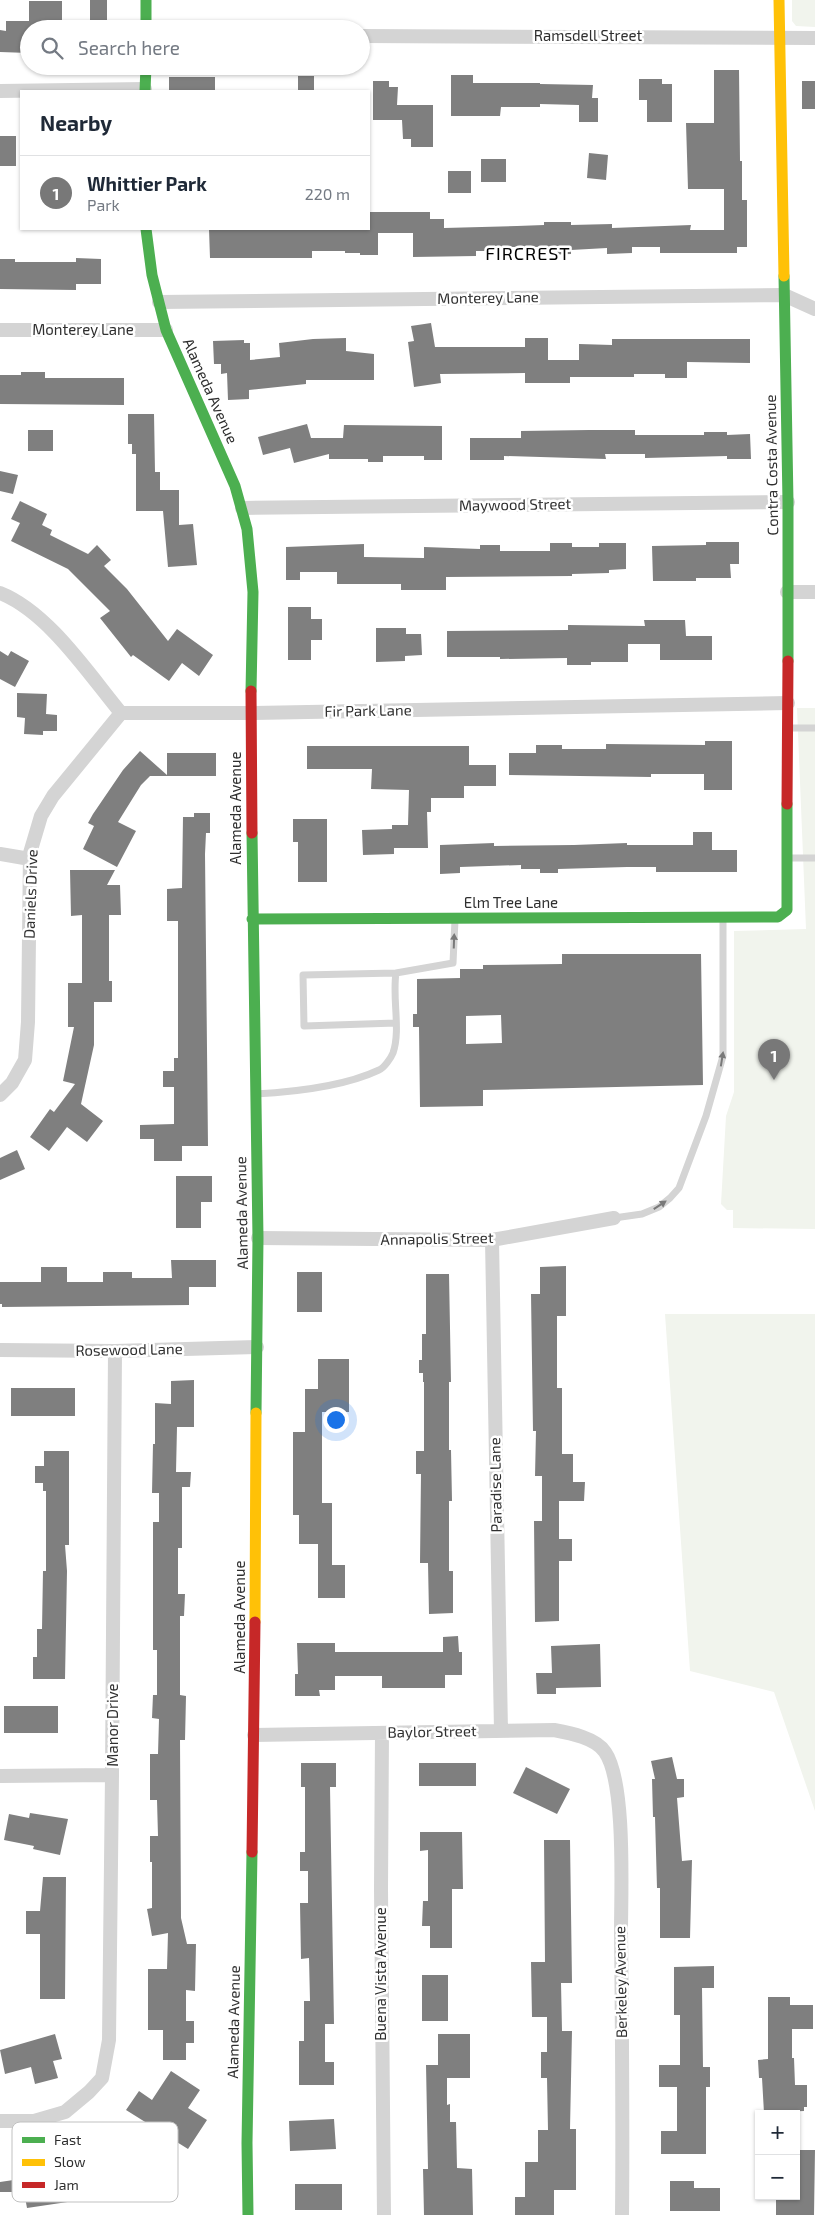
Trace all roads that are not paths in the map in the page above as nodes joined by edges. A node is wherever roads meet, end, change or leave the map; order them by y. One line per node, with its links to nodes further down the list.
1 (146, 0): 3 (street)
2 (780, 0): 5 (street, Contra Costa Avenue)
3 (146, 20)
4 (370, 36): 5 (street, Ramsdell Street)
5 (779, 38): 6 (street, Ramsdell Street); 12 (street, Contra Costa Avenue)
6 (815, 38)
7 (146, 75): 8 (street)
8 (145, 90)
9 (0, 91): 10 (street)
10 (20, 91)
11 (146, 230): 13 (street, Alameda Avenue)
12 (784, 295): 13 (street, Monterey Lane); 14 (street, Monterey Lane); 17 (street, Contra Costa Avenue)
13 (159, 302): 16 (street, Alameda Avenue)
14 (815, 309)
15 (0, 330): 16 (street, Monterey Lane)
16 (166, 330): 18 (street, Alameda Avenue)
17 (788, 502): 18 (street, Maywood Street); 19 (street, Contra Costa Avenue)
18 (242, 508): 24 (street, Alameda Avenue)
19 (787, 592): 20 (street); 22 (street, Contra Costa Avenue)
20 (815, 592)
21 (0, 593): 23 (street)
22 (788, 703): 24 (street, Fir Park Lane); 25 (street, Contra Costa Avenue)
23 (121, 713): 24 (street, Fir Park Lane); 30 (street, Daniels Drive)
24 (250, 713): 34 (street, Alameda Avenue)
25 (788, 728): 26 (lane); 28 (street, Contra Costa Avenue)
26 (815, 728)
27 (0, 854): 30 (street)
28 (788, 858): 29 (lane); 31 (street, Contra Costa Avenue)
29 (815, 858)
30 (30, 859): 38 (street, Daniels Drive)
31 (771, 916): 32 (street, Elm Tree Lane)
32 (723, 917): 33 (street, Elm Tree Lane); 39 (lane, one-way to 32)
33 (455, 918): 34 (street, Elm Tree Lane); 35 (lane, one-way to 33)
34 (252, 919): 37 (street, Alameda Avenue)
35 (396, 973): 36 (lane); 36 (lane)
36 (396, 1023): 37 (lane)
37 (255, 1094): 40 (street, Alameda Avenue)
38 (0, 1095)
39 (614, 1218): 41 (street, Annapolis Street)
40 (258, 1238): 41 (street, Annapolis Street); 42 (street, Alameda Avenue)
41 (492, 1240): 45 (street, Paradise Lane)
42 (258, 1347): 44 (street, Rosewood Lane); 47 (street, Alameda Avenue)
43 (0, 1350): 44 (street, Rosewood Lane)
44 (114, 1351): 49 (street, Manor Drive)
45 (501, 1731): 46 (street, Baylor Street); 48 (street, Baylor Street)
46 (382, 1733): 47 (street, Baylor Street); 53 (street, Buena Vista Avenue)
47 (254, 1736): 52 (street, Alameda Avenue)
48 (605, 1750): 54 (street, Berkeley Avenue)
49 (112, 1775): 50 (street); 51 (street, Manor Drive)
50 (0, 1776)
51 (0, 2121)
52 (248, 2215)
53 (384, 2215)
54 (622, 2215)

